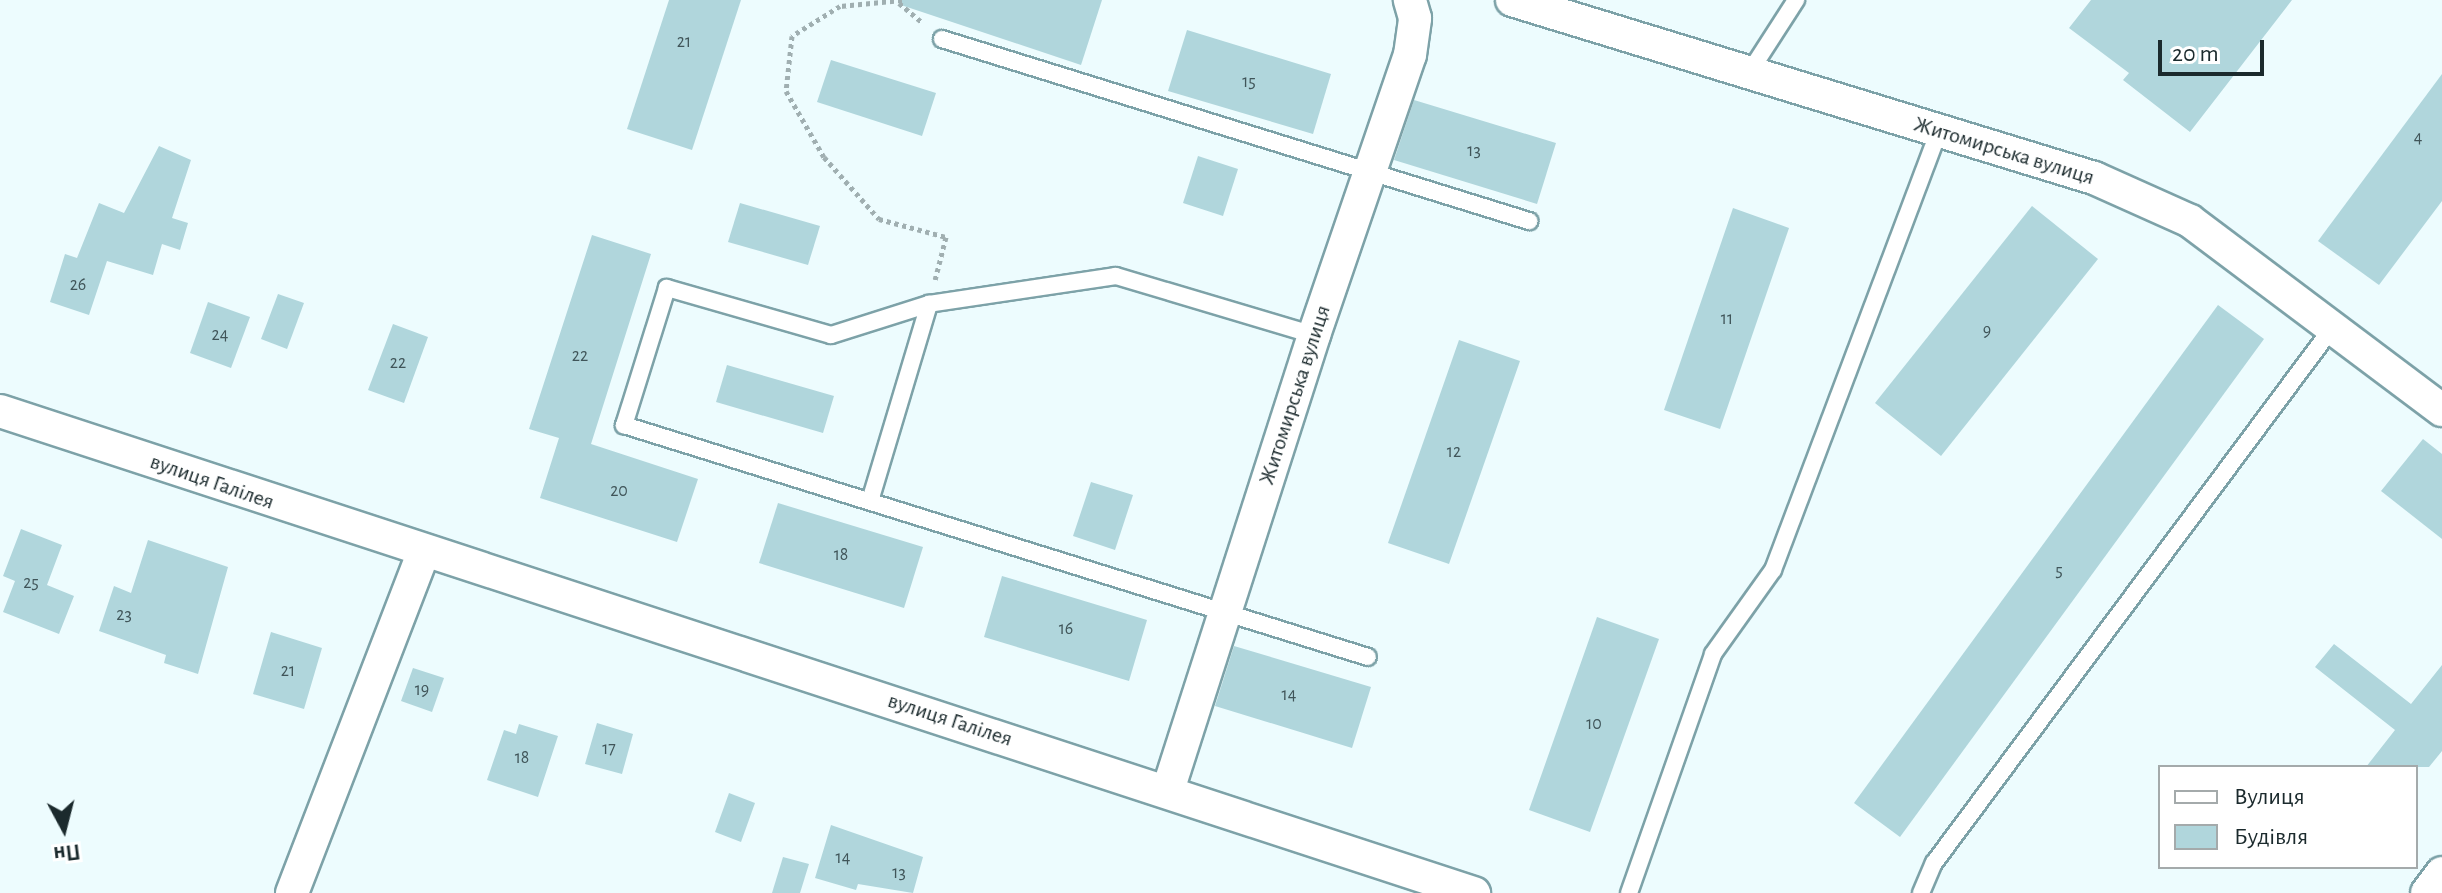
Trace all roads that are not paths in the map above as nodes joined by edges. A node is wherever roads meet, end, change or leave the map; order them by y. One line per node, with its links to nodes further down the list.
1 (1410, 0): 7 (street, Житомирська вулиця)
2 (1512, 0): 5 (street, Житомирська вулиця)
3 (1796, 0): 5 (lane)
4 (942, 39): 7 (lane)
5 (1749, 73): 6 (street, Житомирська вулиця)
6 (1939, 130): 10 (street, Житомирська вулиця); 22 (lane)
7 (1371, 170): 8 (lane); 11 (street, Житомирська вулиця)
8 (1529, 221)
9 (929, 304): 11 (lane); 14 (lane); 14 (lane)
10 (2332, 328): 12 (street, Житомирська вулиця); 23 (lane)
11 (1314, 335): 16 (street, Житомирська вулиця)
12 (2442, 410)
13 (0, 411): 15 (street, вулиця Галілея)
14 (870, 501): 16 (lane)
15 (423, 553): 18 (street, вулиця Галілея); 20 (street)
16 (1225, 612): 17 (lane); 18 (street, Житомирська вулиця)
17 (1368, 657)
18 (1168, 790): 21 (street, вулиця Галілея)
19 (2442, 873): 24 (street)
20 (292, 893)
21 (1474, 893)
22 (1629, 893)
23 (1921, 893)
24 (2427, 893)

